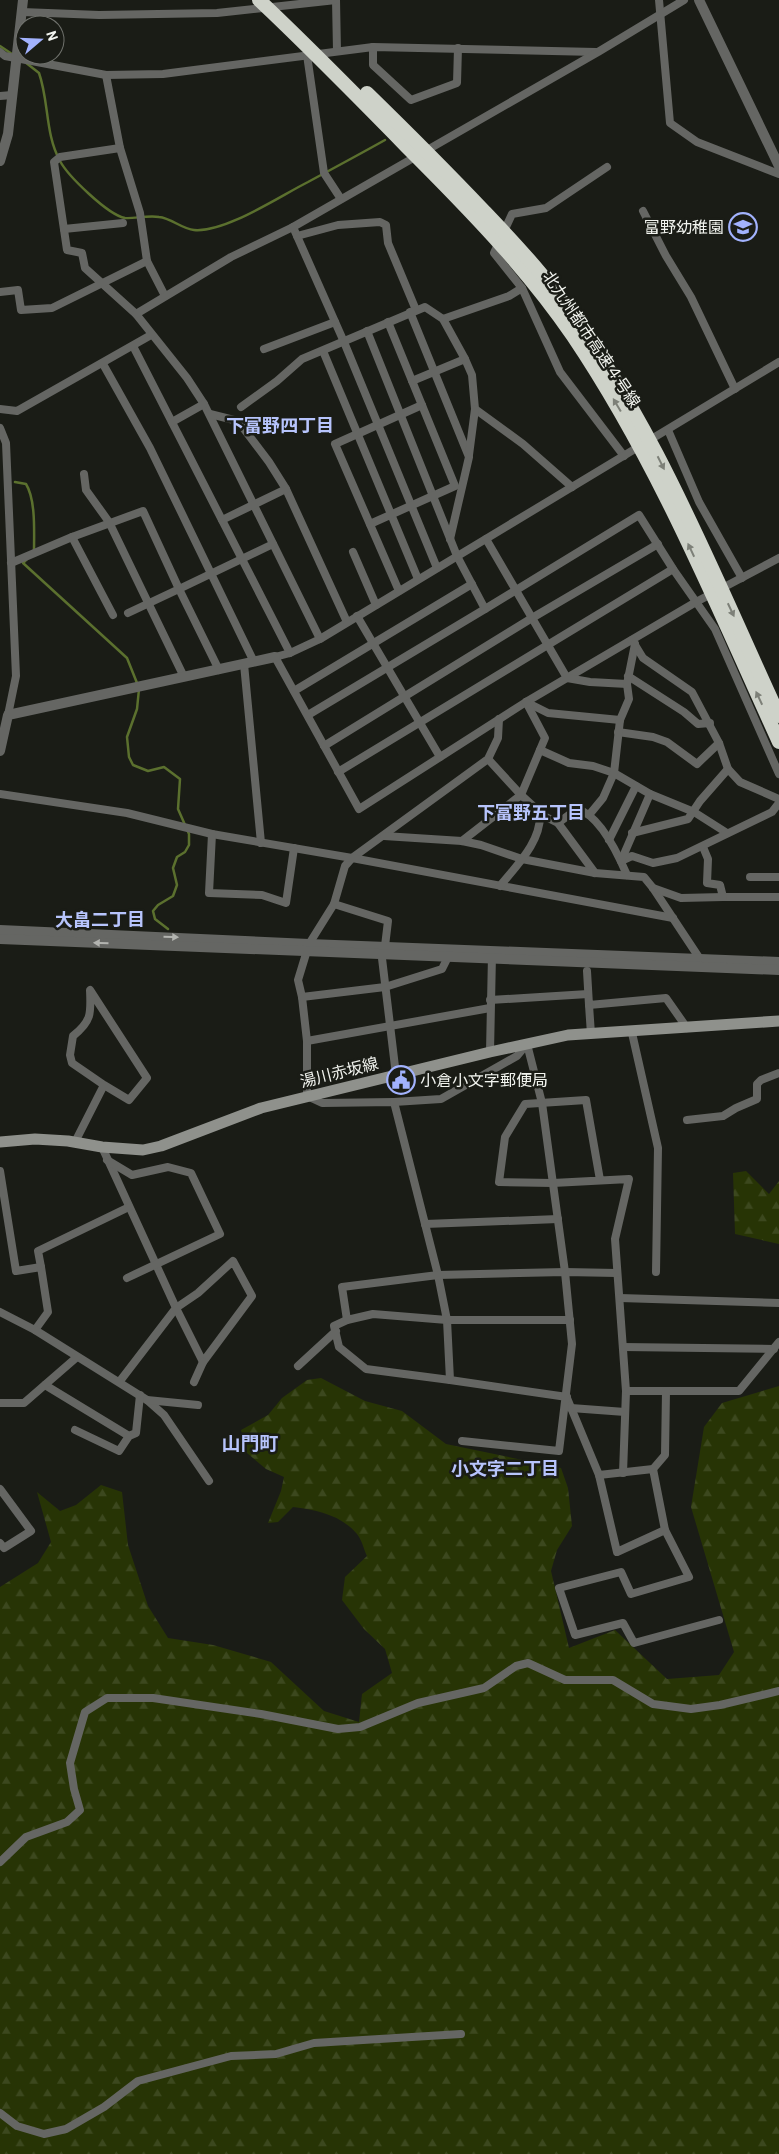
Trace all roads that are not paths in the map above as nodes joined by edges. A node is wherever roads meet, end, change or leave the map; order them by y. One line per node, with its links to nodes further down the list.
1 (23, 0): 8 (street)
2 (259, 0): 134 (highway, 北九州都市高速４号線, one-way to 2, bridge)
3 (272, 0): 127 (highway, 北九州都市高速４号線, one-way to 127, bridge)
4 (336, 0): 8 (street); 13 (street)
5 (659, 0): 10 (street)
6 (684, 0): 10 (street)
7 (699, 0): 25 (street)
8 (22, 12): 9 (street)
9 (22, 15)
10 (660, 16): 15 (street); 27 (street)
11 (373, 47): 12 (street); 12 (street); 13 (street)
12 (458, 48): 15 (street)
13 (337, 51): 17 (street)
14 (0, 52): 16 (street)
15 (598, 52): 28 (street)
16 (15, 53)
17 (307, 55): 20 (street); 28 (street)
18 (15, 64): 21 (street)
19 (65, 65): 20 (street)
20 (106, 75): 23 (street)
21 (12, 95): 22 (street); 24 (street)
22 (0, 96)
23 (120, 148): 32 (street); 34 (street)
24 (0, 161)
25 (779, 166)
26 (607, 167): 36 (street)
27 (779, 174)
28 (341, 199): 31 (street)
29 (643, 211): 55 (street)
30 (123, 223): 32 (street)
31 (293, 227): 33 (street); 38 (street)
32 (64, 229): 35 (street)
33 (297, 236): 39 (street); 42 (street)
34 (147, 261): 35 (street); 38 (street)
35 (102, 283): 37 (street); 40 (street)
36 (522, 288): 41 (street); 68 (street)
37 (0, 292)
38 (166, 296): 40 (street)
39 (413, 311): 41 (street); 43 (street); 53 (street)
40 (136, 314): 45 (street)
41 (443, 319): 50 (street)
42 (335, 322): 46 (street); 48 (street)
43 (388, 322): 44 (street); 54 (street)
44 (367, 331): 46 (street); 62 (street)
45 (150, 335): 47 (street); 56 (street)
46 (344, 342): 49 (street); 64 (street)
47 (133, 346): 52 (street); 63 (street)
48 (264, 349)
49 (323, 350): 58 (street); 67 (street)
50 (465, 359): 53 (street); 60 (street)
51 (779, 362): 55 (street)
52 (103, 364): 59 (street); 94 (street)
53 (434, 372): 54 (street); 69 (street)
54 (412, 381): 57 (street)
55 (734, 389): 66 (street)
56 (204, 404): 61 (street); 63 (street)
57 (422, 405): 62 (street); 74 (street)
58 (241, 407)
59 (0, 409)
60 (475, 409): 69 (street); 71 (street)
61 (210, 414): 72 (street); 76 (street)
62 (400, 415): 64 (street); 74 (street)
63 (172, 422): 79 (street)
64 (378, 425): 67 (street); 77 (street)
65 (0, 428): 73 (street)
66 (668, 430): 68 (street); 95 (street)
67 (358, 434): 78 (street); 81 (street)
68 (624, 456): 71 (street)
69 (469, 457): 84 (street)
70 (84, 474): 80 (street)
71 (572, 487): 83 (street)
72 (286, 489): 76 (street); 109 (street)
73 (8, 493): 75 (street); 91 (street)
74 (433, 496): 77 (street); 84 (street)
75 (0, 497)
76 (254, 505): 79 (street); 85 (street)
77 (411, 506): 78 (street); 92 (street)
78 (391, 515): 81 (street); 96 (street)
79 (222, 520): 90 (street)
80 (108, 522): 82 (street); 98 (street); 102 (street)
81 (370, 524): 99 (street)
82 (72, 536): 91 (street); 106 (street)
83 (486, 539): 88 (street); 100 (street)
84 (450, 540): 88 (street)
85 (273, 544): 90 (street); 110 (street)
86 (658, 544): 93 (street); 100 (street); 108 (street)
87 (353, 552): 103 (street)
88 (457, 556): 92 (street); 97 (street)
89 (779, 558): 95 (street)
90 (242, 559): 94 (street); 114 (street)
91 (11, 563): 125 (street)
92 (437, 568): 96 (street)
93 (673, 569): 101 (street); 113 (street)
94 (211, 573): 98 (street); 116 (street)
95 (742, 578): 101 (street)
96 (418, 579): 99 (street)
97 (472, 584): 104 (street); 112 (street)
98 (179, 589): 102 (street); 118 (street)
99 (399, 591): 103 (street)
100 (516, 592): 104 (street); 108 (street)
101 (696, 602): 111 (street); 143 (street)
102 (148, 603): 105 (street); 119 (street)
103 (376, 604): 107 (street)
104 (486, 609): 117 (street)
105 (128, 613)
106 (114, 616)
107 (357, 616): 109 (street); 112 (street)
108 (532, 618): 113 (street); 123 (street)
109 (347, 622): 110 (street)
110 (320, 639): 114 (street)
111 (633, 642): 120 (street); 121 (street); 131 (street)
112 (373, 644): 117 (street); 122 (street)
113 (547, 645): 120 (street); 130 (street)
114 (290, 653): 115 (street)
115 (274, 657): 116 (street); 122 (street)
116 (249, 663): 118 (street); 160 (street)
117 (388, 668): 123 (street); 126 (street)
118 (219, 670): 119 (street)
119 (184, 677): 125 (street)
120 (567, 678): 121 (street); 124 (street)
121 (628, 680): 129 (street); 131 (street)
122 (294, 691): 126 (street)
123 (404, 696): 130 (street); 135 (street)
124 (526, 702): 128 (street); 129 (street); 136 (street)
125 (8, 715): 137 (street)
126 (308, 715): 135 (street)
127 (779, 716)
128 (499, 719): 138 (street); 139 (street)
129 (620, 720): 132 (street)
130 (420, 723): 138 (street); 141 (street)
131 (710, 723): 133 (street)
132 (618, 732): 133 (street); 142 (street)
133 (719, 742): 140 (street)
134 (779, 742)
135 (324, 746): 141 (street)
136 (540, 750): 142 (street); 147 (street)
137 (0, 751)
138 (440, 757): 141 (street)
139 (488, 759): 147 (street); 157 (street)
140 (728, 769): 148 (street); 151 (street)
141 (338, 772)
142 (614, 773): 144 (street); 152 (street)
143 (779, 774)
144 (636, 786): 146 (street); 158 (street)
145 (0, 794): 156 (street)
146 (650, 794): 151 (street); 154 (street)
147 (521, 795): 150 (street); 159 (street)
148 (779, 799)
149 (779, 803): 155 (street)
150 (540, 812): 153 (street); 164 (street)
151 (694, 812): 154 (street); 155 (street)
152 (588, 814): 153 (street); 158 (street)
153 (558, 822): 166 (street)
154 (632, 833): 165 (street)
155 (727, 833): 161 (street)
156 (212, 834): 160 (street); 162 (street)
157 (384, 836): 159 (street); 163 (street)
158 (609, 840): 165 (street)
159 (462, 841): 164 (street)
160 (262, 843): 162 (street)
161 (703, 847): 165 (street); 172 (street)
162 (294, 848): 163 (street)
163 (352, 858): 170 (street); 174 (street)
164 (522, 859): 166 (street); 170 (street)
165 (622, 861): 167 (street)
166 (595, 873): 167 (street)
167 (627, 875): 171 (street)
168 (750, 877): 169 (street)
169 (779, 877)
170 (500, 886): 175 (street)
171 (653, 888): 172 (street); 175 (street)
172 (723, 897): 173 (street)
173 (779, 897)
174 (334, 904): 178 (street); 179 (street)
175 (673, 918): 182 (street)
176 (0, 930): 178 (street, one-way to 178)
177 (0, 939): 178 (street, one-way to 177)
178 (308, 948): 179 (street); 188 (street)
179 (382, 949): 180 (street); 181 (street); 186 (street)
180 (492, 955): 181 (street); 182 (street); 184 (street); 189 (street)
181 (448, 957): 186 (street)
182 (700, 959): 183 (street)
183 (779, 962)
184 (779, 970)
185 (587, 971): 187 (street)
186 (385, 987): 188 (street); 192 (street)
187 (588, 994): 189 (street); 190 (street)
188 (302, 997): 196 (street)
189 (490, 1004): 192 (street); 198 (street)
190 (589, 1005): 193 (street); 195 (street)
191 (779, 1022): 193 (main road, 湯川赤坂線)
192 (390, 1026): 196 (street); 200 (street)
193 (687, 1028): 194 (main road, 湯川赤坂線)
194 (632, 1032): 195 (main road, 湯川赤坂線); 219 (street)
195 (591, 1034): 197 (main road, 湯川赤坂線)
196 (307, 1041): 202 (street)
197 (527, 1044): 198 (main road, 湯川赤坂線); 203 (street); 204 (street)
198 (490, 1052): 200 (main road, 湯川赤坂線)
199 (779, 1073): 205 (street)
200 (396, 1075): 202 (main road, 湯川赤坂線)
201 (104, 1085): 201 (street); 207 (street)
202 (307, 1096): 203 (street); 208 (main road, 湯川赤坂線)
203 (394, 1102): 215 (street)
204 (542, 1103): 211 (street); 212 (street); 212 (street)
205 (687, 1120)
206 (0, 1142): 207 (main road, 湯川赤坂線)
207 (75, 1142): 208 (main road, 湯川赤坂線)
208 (102, 1147): 209 (street)
209 (107, 1160): 213 (street); 216 (street)
210 (0, 1171): 217 (street)
211 (600, 1180): 212 (street); 220 (street)
212 (553, 1183): 214 (street)
213 (129, 1207): 216 (street); 217 (street)
214 (558, 1219): 215 (street); 218 (street)
215 (425, 1224): 221 (street)
216 (156, 1265): 222 (street); 225 (street)
217 (41, 1267): 230 (street)
218 (566, 1272): 220 (street); 221 (street); 229 (street)
219 (656, 1272)
220 (617, 1273): 223 (street)
221 (438, 1276): 227 (street); 228 (street)
222 (127, 1278)
223 (620, 1298): 224 (street); 233 (street)
224 (779, 1303)
225 (176, 1308): 235 (street); 235 (street); 238 (street)
226 (0, 1312): 230 (street)
227 (347, 1320): 228 (street); 231 (street)
228 (447, 1320): 229 (street); 237 (street)
229 (570, 1320): 244 (street)
230 (35, 1330): 234 (street)
231 (336, 1331): 236 (street); 237 (street)
232 (776, 1346): 233 (street); 242 (street)
233 (623, 1347): 241 (street)
234 (77, 1356): 238 (street); 240 (street)
235 (203, 1362): 239 (street)
236 (298, 1366)
237 (450, 1380): 244 (street)
238 (120, 1381): 243 (street)
239 (194, 1382)
240 (45, 1385): 246 (street); 251 (street)
241 (626, 1391): 242 (street); 249 (street)
242 (666, 1391): 253 (street)
243 (140, 1395): 245 (street); 251 (street)
244 (566, 1397): 248 (street); 252 (street)
245 (147, 1400): 247 (street); 256 (street)
246 (0, 1403)
247 (198, 1406)
248 (571, 1408): 249 (street); 255 (street)
249 (625, 1412): 254 (street)
250 (75, 1430): 251 (street)
251 (129, 1436)
252 (462, 1441)
253 (653, 1469): 254 (street); 258 (street)
254 (623, 1473): 255 (street)
255 (598, 1475): 258 (street)
256 (209, 1481)
257 (0, 1489): 259 (street)
258 (665, 1530): 260 (street)
259 (0, 1543)
260 (719, 1620)
261 (779, 1691): 262 (street)
262 (0, 1862)
263 (461, 2034): 264 (street)
264 (0, 2113)

